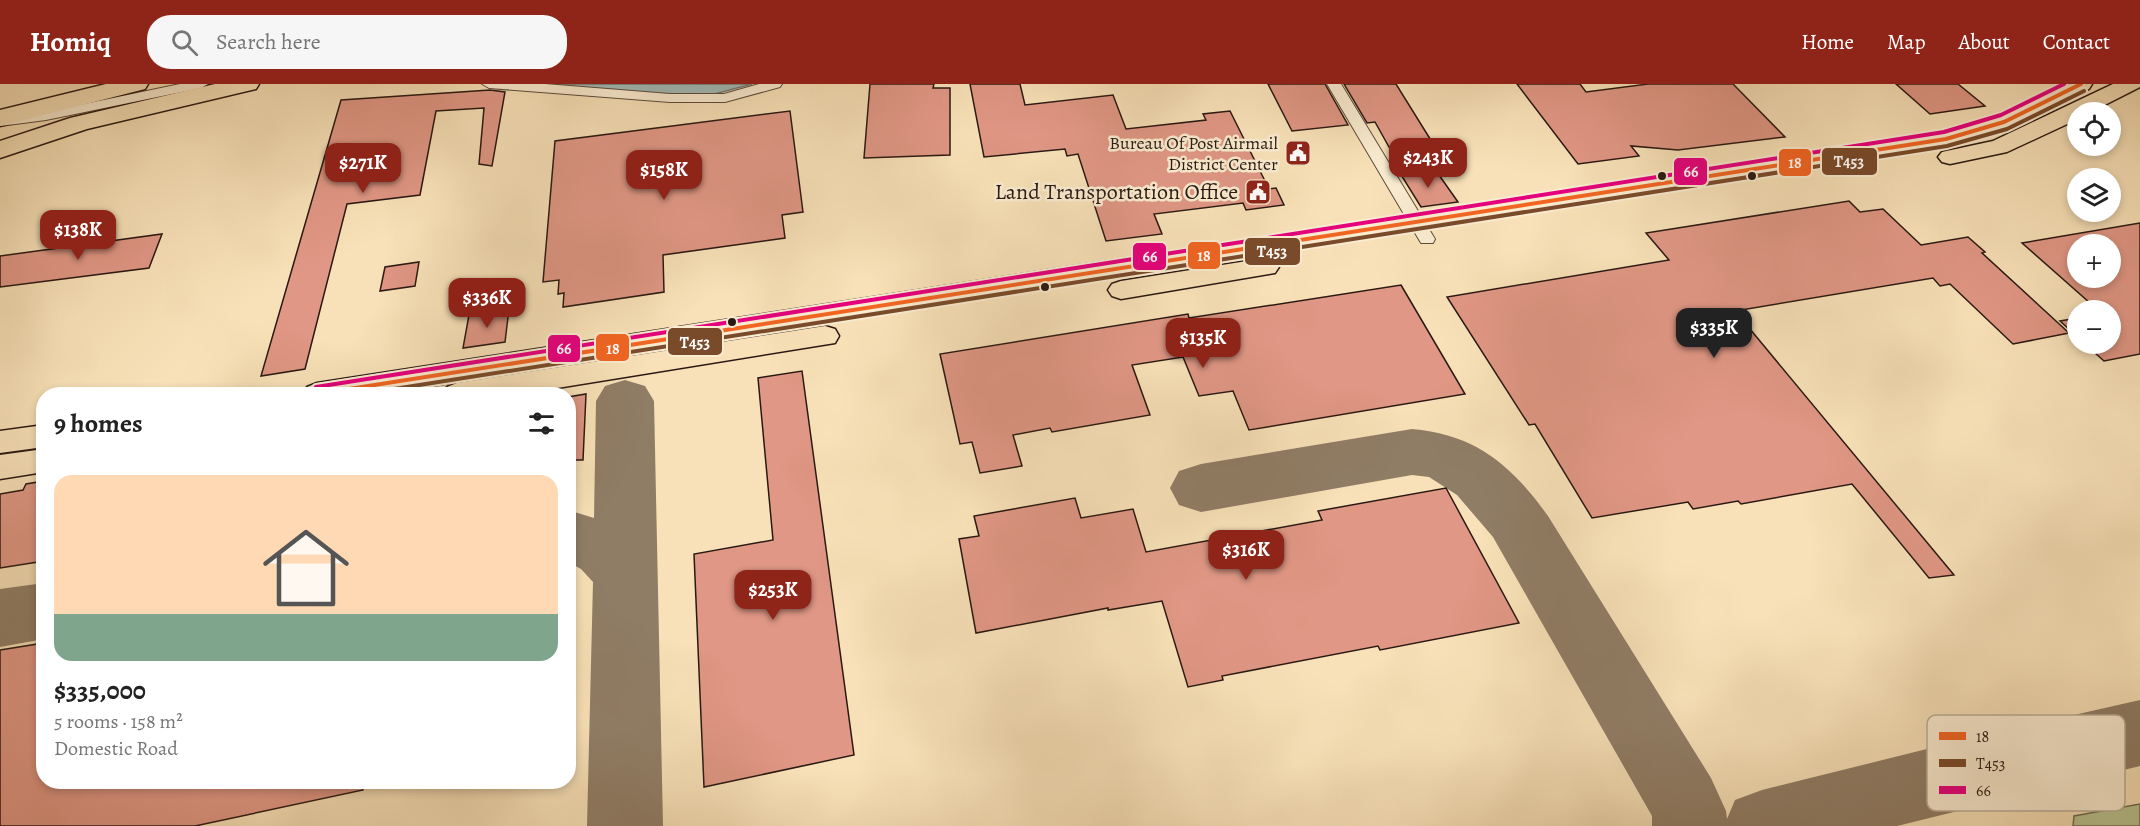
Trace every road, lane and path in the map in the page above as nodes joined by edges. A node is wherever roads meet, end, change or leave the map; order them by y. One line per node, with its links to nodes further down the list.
1 (136, 84): 9 (highway)
2 (201, 84): 9 (street)
3 (247, 84): 10 (highway)
4 (489, 84): 5 (street)
5 (775, 84)
6 (1334, 84): 11 (street)
7 (2081, 84): 11 (main road)
8 (2131, 84): 11 (main road)
9 (0, 120)
10 (0, 150)
11 (1422, 231): 12 (main road); 13 (main road)
12 (364, 387)
13 (502, 387)
14 (36, 437): 15 (main road)
15 (0, 442)
16 (36, 461): 17 (main road)
17 (0, 467)

